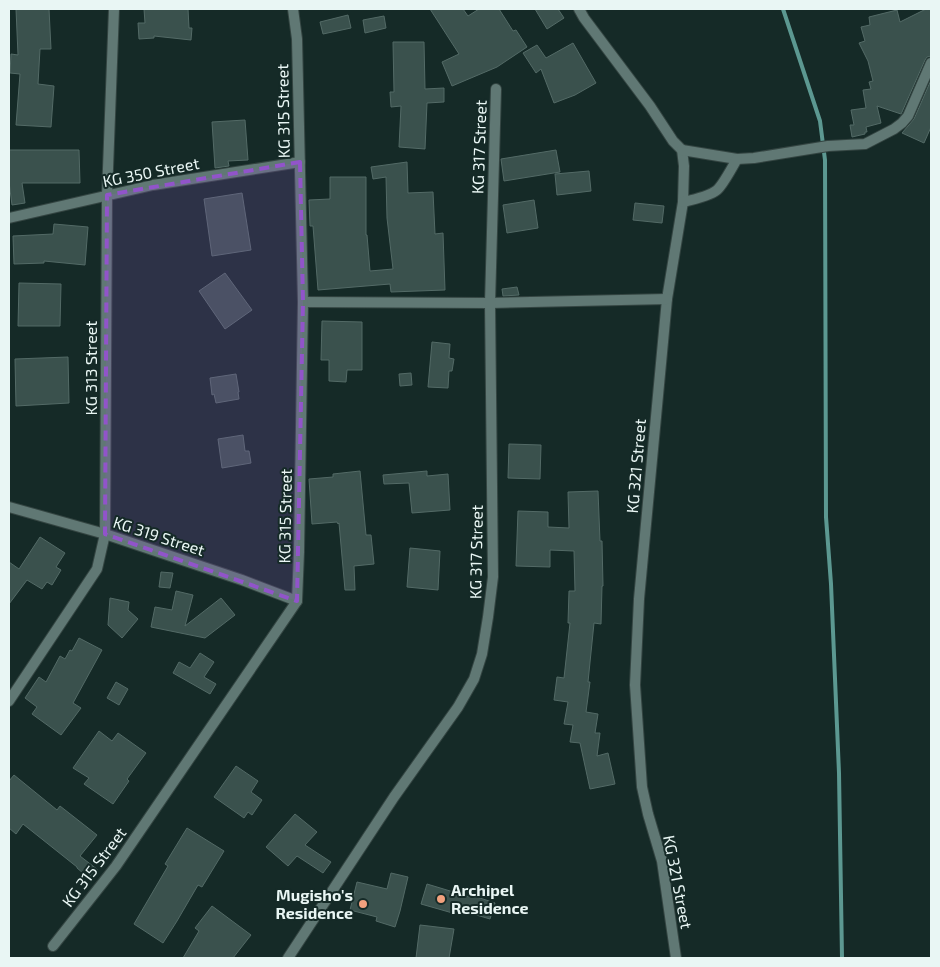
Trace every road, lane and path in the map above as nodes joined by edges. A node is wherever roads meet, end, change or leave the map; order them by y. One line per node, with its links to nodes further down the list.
1 (114, 9): 9 (street, KG 313 Street)
2 (293, 9): 8 (street, KG 315 Street)
3 (578, 9): 6 (street)
4 (931, 63): 7 (street)
5 (496, 89): 14 (street, KG 317 Street)
6 (682, 150): 7 (street); 10 (street, KG 321 Street)
7 (736, 159): 10 (street)
8 (300, 162): 9 (street, KG 350 Street); 13 (street, KG 315 Street)
9 (107, 195): 11 (street, KG 350 Street); 16 (street, KG 313 Street)
10 (683, 202): 12 (street, KG 321 Street)
11 (9, 218)
12 (667, 299): 14 (street); 21 (street, KG 321 Street)
13 (303, 302): 14 (street); 17 (street, KG 315 Street)
14 (490, 303): 20 (street, KG 317 Street)
15 (9, 507): 16 (street, KG 319 Street)
16 (106, 534): 17 (street, KG 319 Street); 18 (street, KG 313 Street)
17 (297, 601): 19 (street, KG 315 Street)
18 (9, 701)
19 (53, 946)
20 (288, 958)
21 (676, 958)

